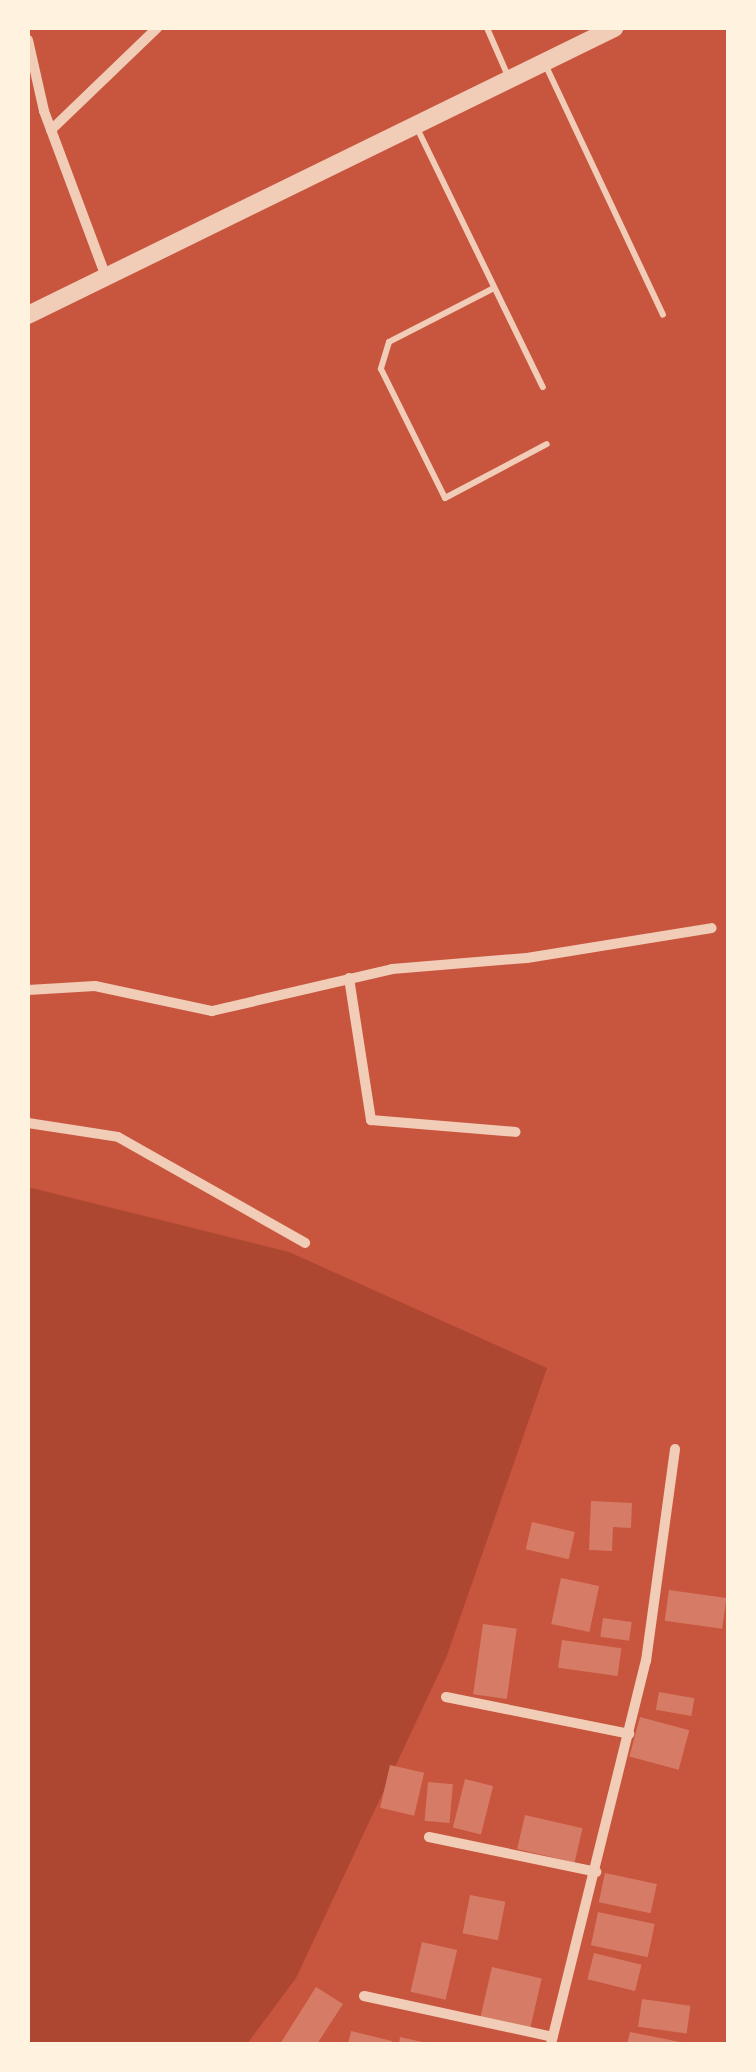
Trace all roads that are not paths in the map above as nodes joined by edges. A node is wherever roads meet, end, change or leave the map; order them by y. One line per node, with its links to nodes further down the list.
1 (157, 28): 8 (street)
2 (488, 28): 6 (lane)
3 (614, 28): 5 (street)
4 (28, 40): 8 (street)
5 (545, 64): 6 (street); 11 (lane)
6 (510, 82): 7 (street)
7 (417, 128): 9 (street); 10 (lane)
8 (51, 130): 9 (street)
9 (105, 274): 12 (street)
10 (494, 288): 13 (lane); 14 (lane)
11 (664, 314)
12 (28, 315)
13 (543, 387)
14 (547, 444)
15 (712, 928): 16 (street)
16 (349, 978): 17 (street); 19 (street)
17 (28, 990)
18 (28, 1123): 20 (street)
19 (516, 1132)
20 (305, 1243)
21 (674, 1449): 23 (street)
22 (446, 1697): 23 (street)
23 (628, 1734): 25 (street)
24 (428, 1837): 25 (street)
25 (596, 1872): 27 (street)
26 (364, 1996): 27 (street)
27 (552, 2041)

